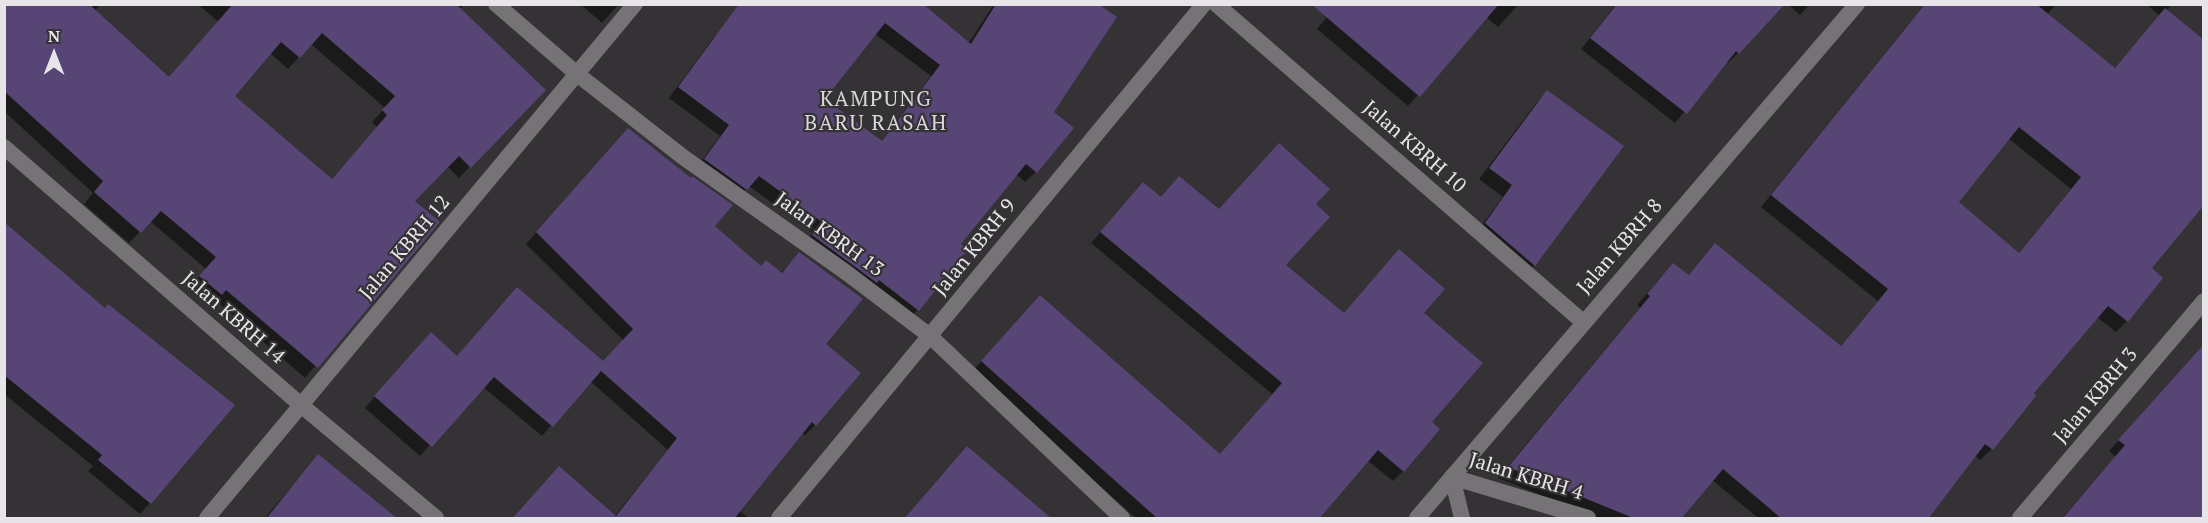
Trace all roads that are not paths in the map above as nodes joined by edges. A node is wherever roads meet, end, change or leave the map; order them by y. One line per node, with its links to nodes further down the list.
1 (496, 4): 6 (street, Jalan KBRH 13)
2 (635, 4): 6 (street, Jalan KBRH 12)
3 (1204, 4): 10 (street, Jalan KBRH 9)
4 (1216, 4): 9 (street, Jalan KBRH 10)
5 (1857, 4): 9 (street, Jalan KBRH 8)
6 (577, 74): 10 (street, Jalan KBRH 13); 11 (street, Jalan KBRH 12)
7 (4, 147): 11 (street, Jalan KBRH 14)
8 (2204, 301): 20 (street, Jalan KBRH 3)
9 (1583, 322): 12 (street, Jalan KBRH 8)
10 (930, 336): 15 (street, Jalan KBRH 9); 16 (street, Jalan KBRH 13)
11 (301, 405): 13 (street, Jalan KBRH 12); 14 (street, Jalan KBRH 14)
12 (1452, 477): 17 (street, Jalan KBRH 8); 18 (street); 19 (street, Jalan KBRH 4)
13 (207, 519)
14 (436, 519)
15 (779, 519)
16 (1122, 519)
17 (1417, 519)
18 (1462, 519)
19 (1588, 519)
20 (2020, 519)

